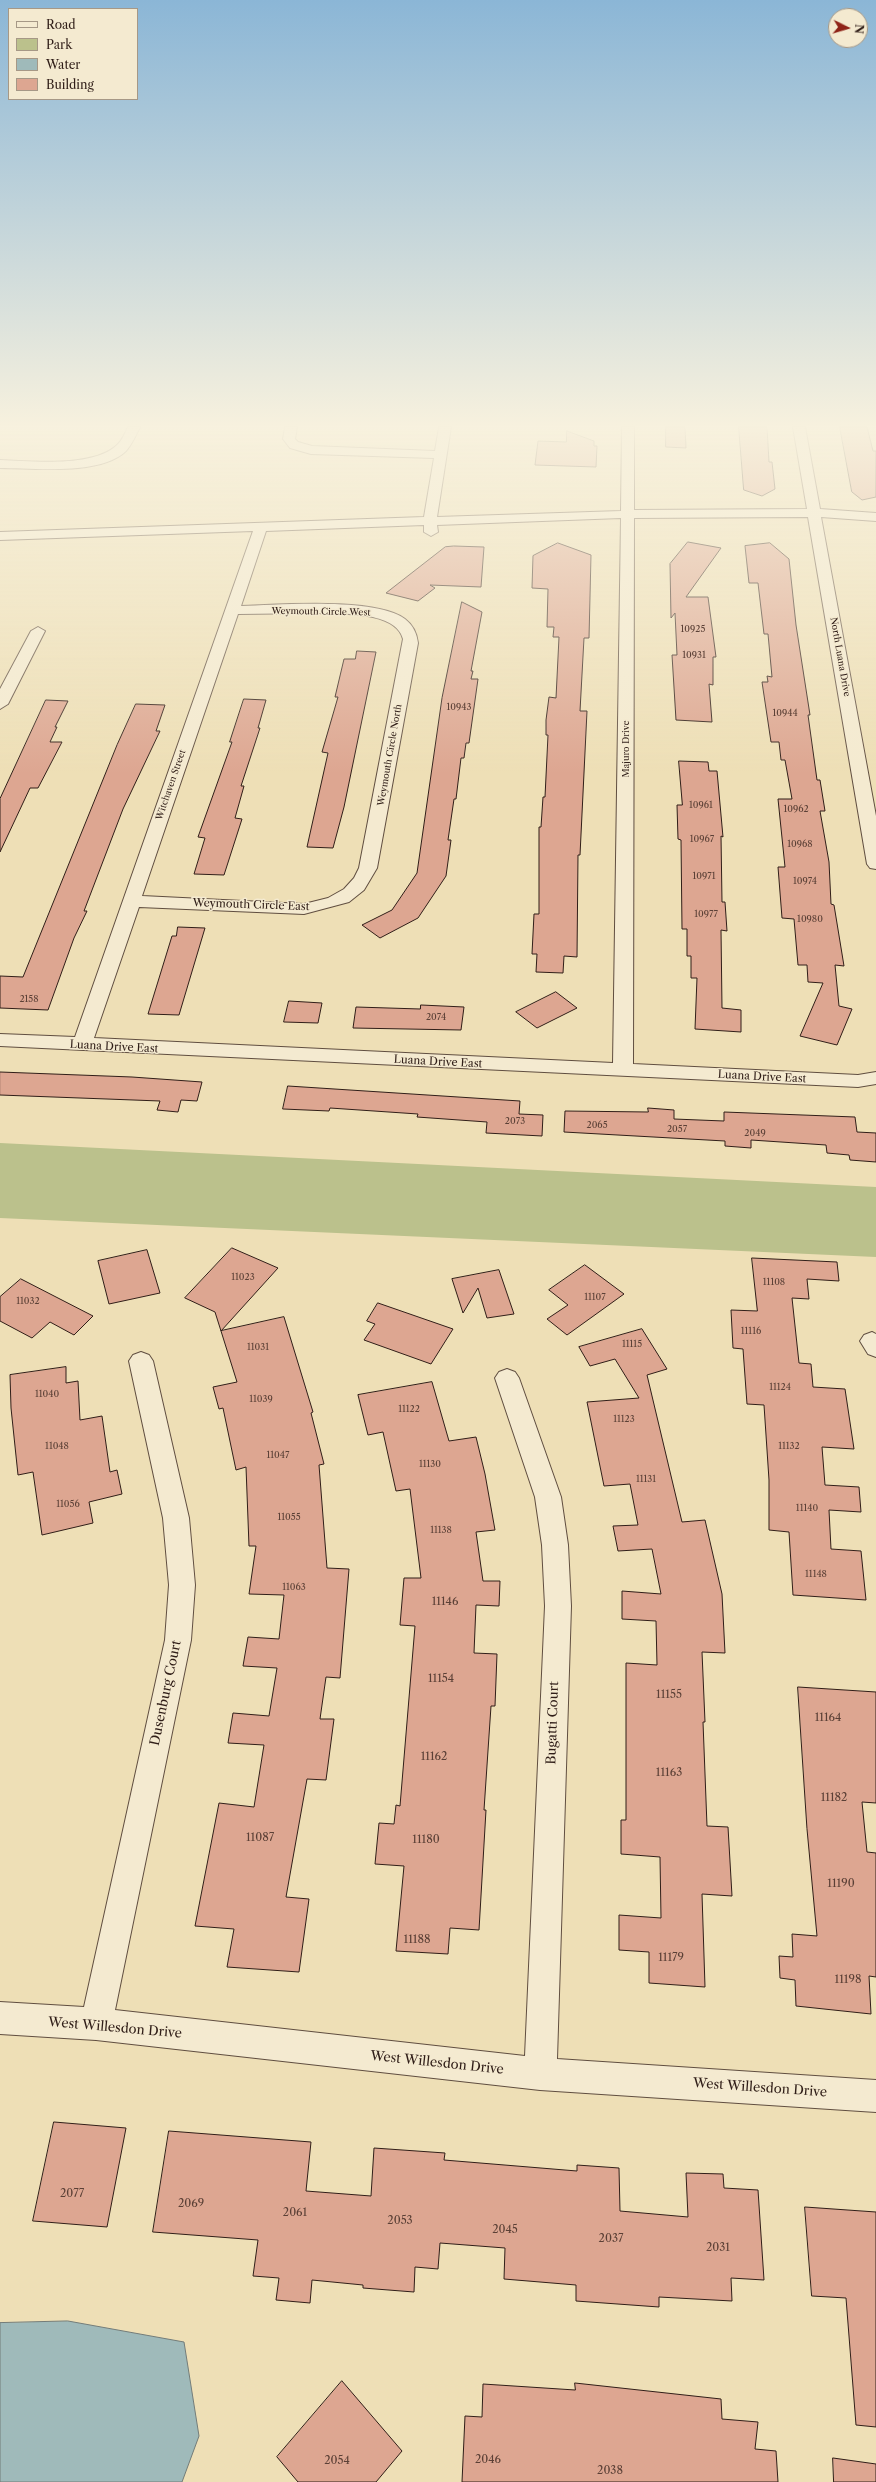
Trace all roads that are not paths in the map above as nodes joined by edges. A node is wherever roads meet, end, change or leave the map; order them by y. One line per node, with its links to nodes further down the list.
1 (256, 543): 4 (street, Witchaven Street)
2 (628, 543): 13 (street, Majuro Drive)
3 (819, 543): 8 (street, North Luana Drive)
4 (232, 610): 5 (street, Weymouth Circle West); 10 (street, Witchaven Street)
5 (406, 627): 9 (street, Weymouth Circle North)
6 (38, 631): 7 (street)
7 (0, 704)
8 (876, 864)
9 (362, 882): 10 (street, Weymouth Circle East)
10 (132, 901): 12 (street, Witchaven Street)
11 (0, 1040): 12 (street, Luana Drive East)
12 (82, 1044): 13 (street, Luana Drive East)
13 (623, 1071): 14 (street, Luana Drive East)
14 (876, 1078)
15 (141, 1360): 18 (street, Dusenburg Court)
16 (507, 1378): 19 (street, Bugatti Court)
17 (0, 2018): 18 (street, West Willesdon Drive)
18 (96, 2024): 19 (street, West Willesdon Drive)
19 (540, 2074): 20 (street, West Willesdon Drive)
20 (876, 2096)

